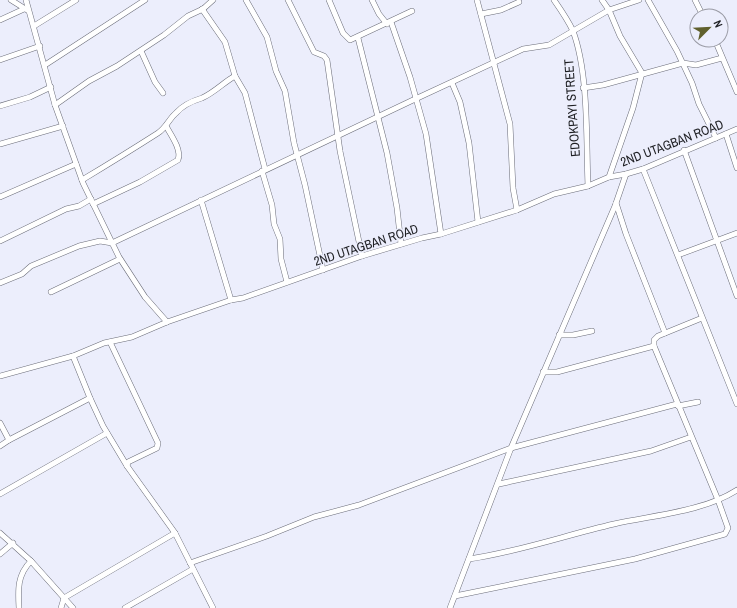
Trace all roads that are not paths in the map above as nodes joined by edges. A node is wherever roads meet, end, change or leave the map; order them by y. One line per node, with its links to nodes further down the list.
1 (10, 0): 16 (street)
2 (26, 0): 19 (street)
3 (76, 0): 24 (street)
4 (145, 0): 34 (street)
5 (213, 0): 17 (street)
6 (246, 0): 54 (street)
7 (288, 0): 50 (street)
8 (328, 0): 26 (street)
9 (372, 0): 23 (street)
10 (477, 0): 21 (street)
11 (554, 0): 25 (street, EDOKPAYI STREET)
12 (602, 0): 18 (street)
13 (639, 0): 18 (street)
14 (648, 0): 32 (street)
15 (519, 2): 21 (street)
16 (24, 9): 19 (street); 22 (street)
17 (202, 9): 29 (street); 36 (street)
18 (609, 10): 25 (street); 35 (street)
19 (30, 11): 24 (street)
20 (412, 11): 23 (street)
21 (480, 14): 33 (street)
22 (0, 20)
23 (389, 23): 26 (street); 42 (street)
24 (34, 26): 27 (street)
25 (572, 31): 33 (street); 39 (street, EDOKPAYI STREET)
26 (358, 38): 45 (street)
27 (40, 46): 31 (street); 34 (street)
28 (718, 48): 30 (street)
29 (141, 51): 40 (street); 43 (street)
30 (722, 58): 32 (street); 41 (street)
31 (0, 60)
32 (683, 63): 35 (street); 51 (street)
33 (495, 64): 37 (street); 67 (street)
34 (45, 65): 38 (street)
35 (642, 73): 39 (street); 60 (street)
36 (235, 76): 47 (street); 58 (street)
37 (452, 83): 42 (street); 68 (street)
38 (51, 87): 43 (street); 44 (street)
39 (583, 88): 62 (street, EDOKPAYI STREET)
40 (163, 92)
41 (737, 92)
42 (417, 99): 45 (street); 71 (street)
43 (55, 105): 46 (street)
44 (0, 106)
45 (376, 117): 50 (street); 76 (street)
46 (63, 126): 52 (street); 55 (street)
47 (166, 126): 61 (street); 65 (street)
48 (737, 129): 49 (street, 2ND UTAGBAN ROAD)
49 (726, 134): 51 (street, 2ND UTAGBAN ROAD); 56 (street)
50 (338, 136): 54 (street); 78 (street)
51 (716, 138): 53 (street, 2ND UTAGBAN ROAD)
52 (0, 144)
53 (684, 150): 57 (street, 2ND UTAGBAN ROAD); 74 (street)
54 (298, 154): 58 (street); 80 (street)
55 (76, 164): 61 (street); 63 (street)
56 (737, 168)
57 (643, 169): 59 (street, 2ND UTAGBAN ROAD); 86 (street)
58 (263, 170): 64 (street); 81 (street)
59 (626, 174): 60 (street, 2ND UTAGBAN ROAD); 66 (street)
60 (609, 177): 62 (street, 2ND UTAGBAN ROAD)
61 (82, 180): 65 (street)
62 (588, 186): 67 (street, 2ND UTAGBAN ROAD)
63 (0, 197)
64 (201, 200): 75 (street); 85 (street)
65 (92, 202): 69 (street); 72 (street)
66 (616, 203): 89 (street); 90 (street)
67 (517, 210): 68 (street, 2ND UTAGBAN ROAD)
68 (478, 222): 71 (street, 2ND UTAGBAN ROAD)
69 (106, 232): 73 (street); 75 (street)
70 (737, 233): 74 (street)
71 (441, 234): 76 (street, 2ND UTAGBAN ROAD)
72 (0, 241)
73 (100, 241): 75 (street); 82 (street)
74 (717, 241): 77 (street); 84 (street)
75 (112, 243): 79 (street)
76 (401, 244): 78 (street, 2ND UTAGBAN ROAD)
77 (678, 255)
78 (362, 256): 80 (street, 2ND UTAGBAN ROAD)
79 (120, 259): 83 (street); 87 (street)
80 (323, 270): 81 (street, 2ND UTAGBAN ROAD)
81 (287, 282): 85 (street, 2ND UTAGBAN ROAD)
82 (0, 283)
83 (51, 292)
84 (737, 296)
85 (231, 300): 87 (street, 2ND UTAGBAN ROAD)
86 (702, 318): 89 (street); 98 (street)
87 (167, 322): 91 (street, 2ND UTAGBAN ROAD)
88 (592, 331): 90 (street)
89 (666, 333): 92 (street)
90 (559, 335): 94 (street)
91 (110, 342): 93 (street, 2ND UTAGBAN ROAD); 106 (street)
92 (654, 346): 94 (street); 99 (street)
93 (73, 356): 95 (street, 2ND UTAGBAN ROAD); 96 (street)
94 (543, 372): 105 (street)
95 (0, 376)
96 (90, 398): 101 (street); 103 (street)
97 (698, 402): 99 (street)
98 (737, 404)
99 (678, 405): 102 (street); 105 (street)
100 (0, 423): 103 (street)
101 (107, 433): 106 (street); 109 (street)
102 (691, 437): 107 (street); 110 (street)
103 (9, 440): 104 (street)
104 (0, 446)
105 (511, 448): 115 (street); 117 (street)
106 (127, 466): 112 (street)
107 (499, 484)
108 (737, 490): 110 (street)
109 (0, 494)
110 (718, 500): 115 (street); 119 (street)
111 (0, 532): 113 (street)
112 (175, 534): 117 (street); 120 (street)
113 (13, 544): 114 (street); 116 (street)
114 (0, 554)
115 (469, 559): 119 (street)
116 (31, 561): 120 (street); 121 (street)
117 (190, 563): 118 (street)
118 (193, 569): 124 (street); 125 (street)
119 (455, 596): 126 (street)
120 (64, 598): 122 (street); 123 (street)
121 (19, 608)
122 (61, 608)
123 (73, 608)
124 (125, 608)
125 (214, 608)
126 (450, 608)

